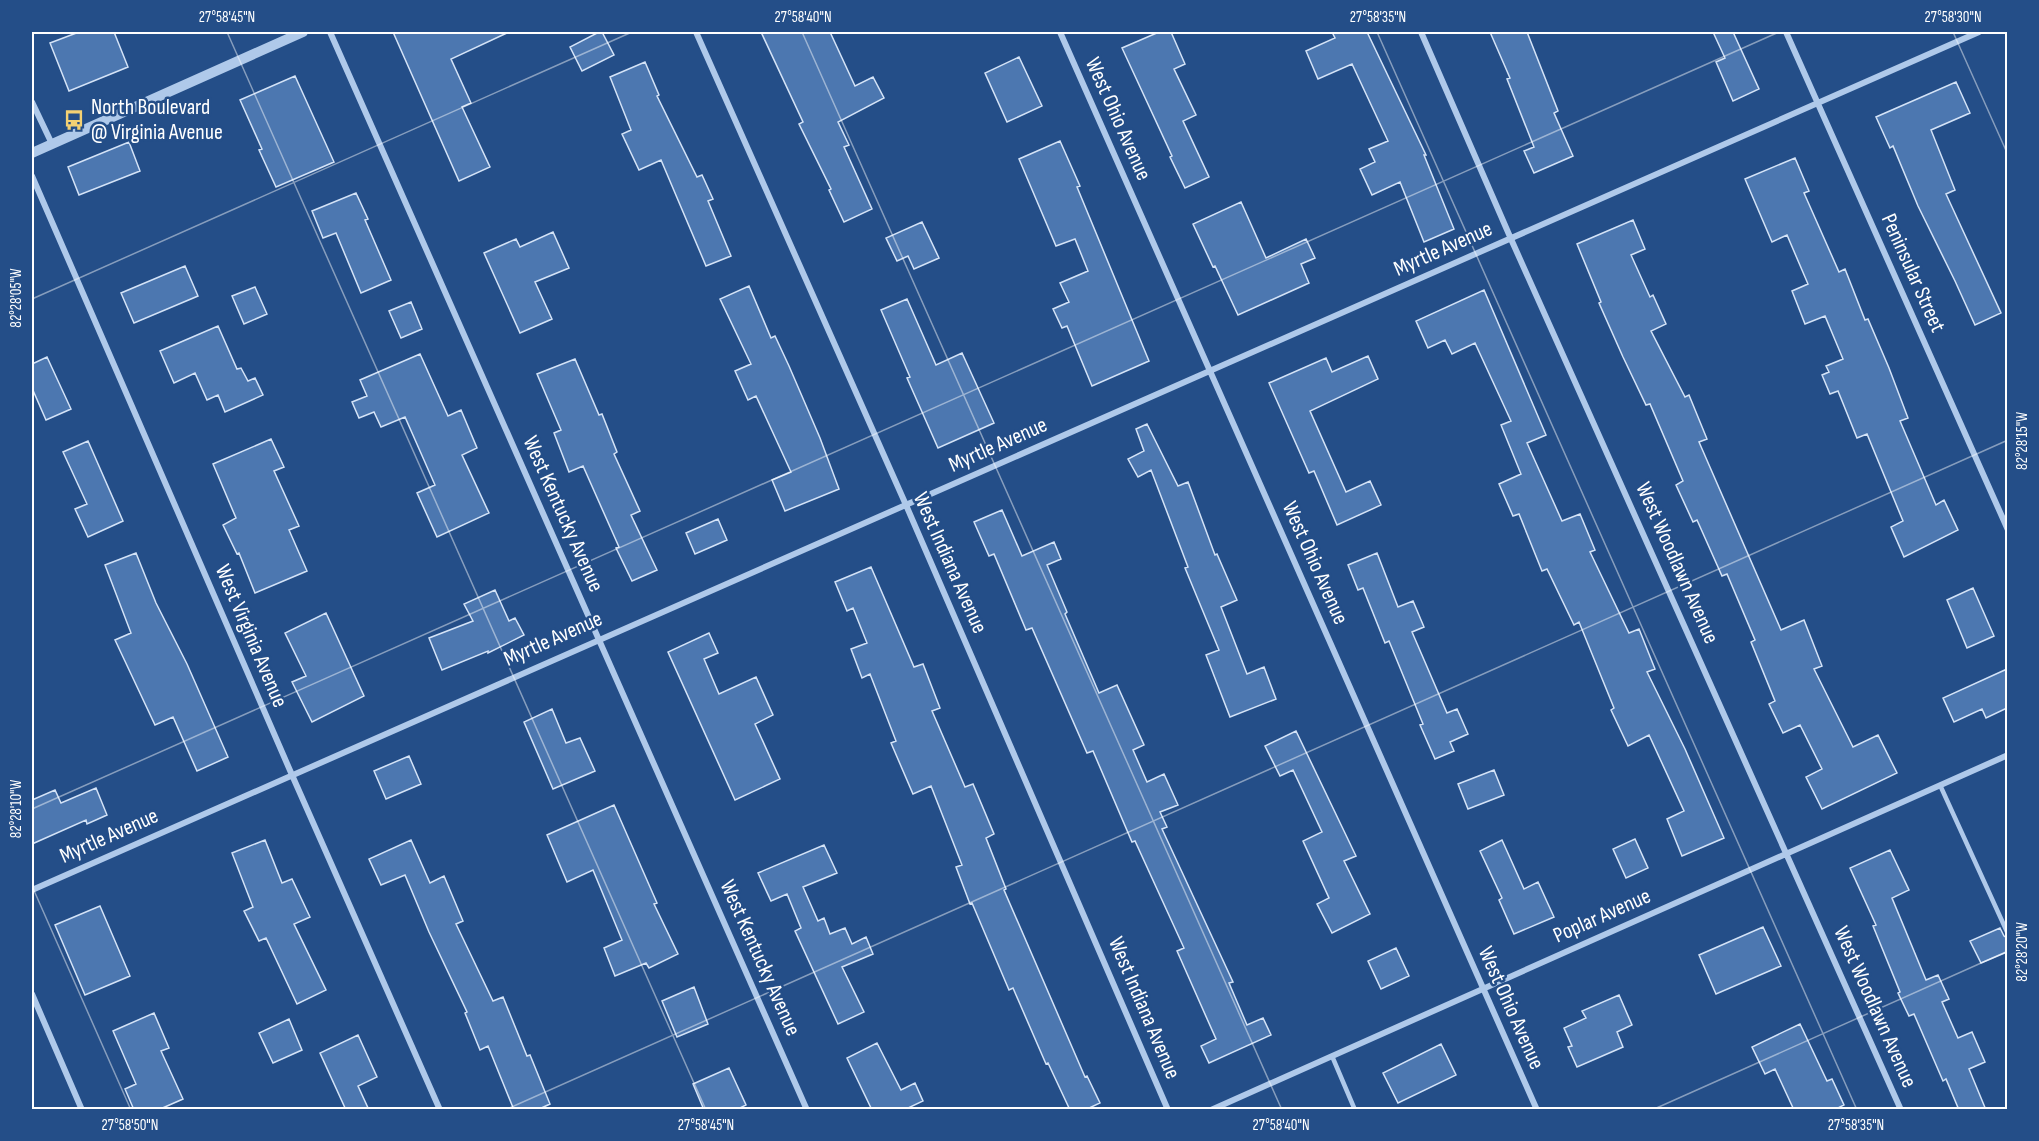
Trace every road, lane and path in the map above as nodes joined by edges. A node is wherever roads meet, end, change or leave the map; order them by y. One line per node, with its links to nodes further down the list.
1 (303, 32): 10 (street)
2 (330, 32): 17 (street, West Kentucky Avenue)
3 (696, 32): 15 (street, West Indiana Avenue)
4 (1060, 32): 14 (street, West Ohio Avenue)
5 (1421, 32): 13 (street, West Woodlawn Avenue)
6 (1786, 32): 9 (street, Peninsular Street)
7 (1979, 32): 9 (street, Myrtle Avenue)
8 (32, 102): 10 (street)
9 (1817, 102): 13 (street, Myrtle Avenue); 16 (street, Peninsular Street)
10 (52, 144): 11 (street)
11 (32, 153)
12 (32, 176): 19 (street, West Virginia Avenue)
13 (1511, 239): 14 (street, Myrtle Avenue); 21 (street, West Woodlawn Avenue)
14 (1210, 371): 15 (street, Myrtle Avenue); 24 (street, West Ohio Avenue)
15 (906, 505): 17 (street, Myrtle Avenue); 30 (street, West Indiana Avenue)
16 (2007, 530)
17 (598, 639): 19 (street, Myrtle Avenue); 29 (street, West Kentucky Avenue)
18 (2007, 755): 20 (street, Poplar Avenue)
19 (292, 776): 22 (street, Myrtle Avenue); 28 (street, West Virginia Avenue)
20 (1940, 785): 21 (street, Poplar Avenue); 23 (lane)
21 (1788, 853): 24 (street, Poplar Avenue); 34 (street, West Woodlawn Avenue)
22 (32, 890)
23 (2007, 934)
24 (1483, 988): 26 (street, Poplar Avenue); 33 (street, West Ohio Avenue)
25 (32, 994): 27 (street)
26 (1332, 1056): 31 (street, Poplar Avenue); 32 (lane)
27 (82, 1110)
28 (440, 1110)
29 (807, 1110)
30 (1168, 1110)
31 (1211, 1110)
32 (1355, 1110)
33 (1537, 1110)
34 (1901, 1110)

